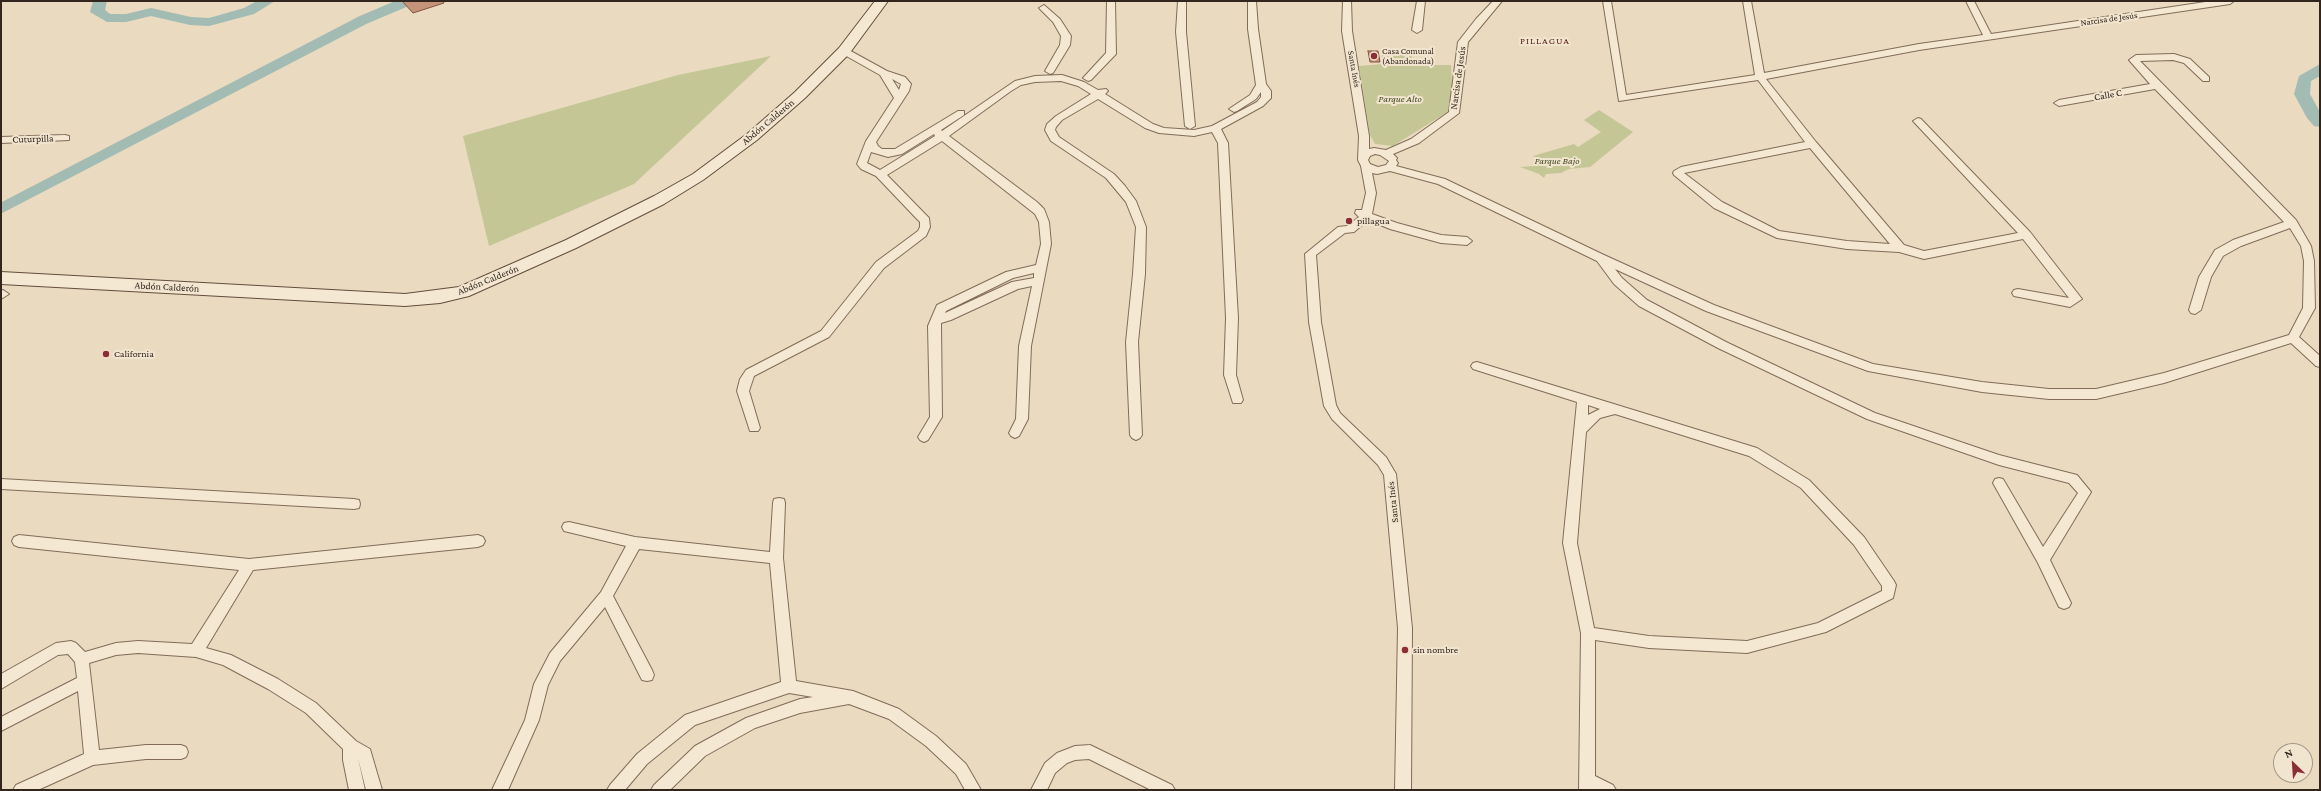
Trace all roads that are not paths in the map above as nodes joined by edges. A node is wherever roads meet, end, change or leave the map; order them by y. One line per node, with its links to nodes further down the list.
1 (882, 1): 16 (street, Abdón Calderón)
2 (1111, 1): 19 (street)
3 (1182, 1): 26 (street)
4 (1252, 1): 21 (street)
5 (1347, 1): 29 (street, Santa Inés)
6 (1421, 1): 14 (street)
7 (1498, 1): 35 (street, Narcisa de Jesús)
8 (1607, 1): 18 (street, Narcisa de Jesús)
9 (1747, 1): 18 (street)
10 (1970, 1): 15 (street)
11 (2190, 1): 15 (street, Narcisa de Jesús)
12 (2230, 1): 15 (street, Narcisa de Jesús)
13 (1044, 8): 17 (street)
14 (1417, 30)
15 (1986, 33): 18 (street, Narcisa de Jesús)
16 (844, 51): 32 (street); 45 (street, Abdón Calderón)
17 (1050, 71): 19 (street); 28 (street)
18 (1760, 73): 33 (street)
19 (1088, 78): 23 (street)
20 (2206, 79): 22 (street)
21 (1261, 85): 26 (street); 27 (street)
22 (2157, 86): 24 (street, Calle C); 39 (street)
23 (1102, 92): 26 (street); 27 (street); 28 (street); 59 (street)
24 (2059, 103)
25 (1918, 121): 40 (street)
26 (1190, 126)
27 (1215, 128): 54 (street)
28 (939, 133): 32 (street); 36 (street); 44 (street)
29 (1364, 136): 34 (street, Santa Inés); 35 (street)
30 (65, 138): 31 (street, Cuturpilla)
31 (1, 140)
32 (871, 141): 36 (street)
33 (1812, 144): 42 (street); 42 (street)
34 (1365, 161): 35 (street); 35 (street); 37 (street, Santa Inés)
35 (1388, 161): 37 (street); 43 (street)
36 (880, 174): 56 (street)
37 (1370, 184): 38 (street, Santa Inés)
38 (1365, 212): 41 (street); 96 (street, Santa Inés)
39 (2292, 224): 48 (street); 50 (street)
40 (2026, 235): 42 (street); 47 (street)
41 (1467, 241)
42 (1900, 248)
43 (1600, 258): 50 (street); 70 (street)
44 (1040, 268): 46 (street); 49 (street)
45 (1, 278)
46 (1037, 281): 49 (street); 58 (street)
47 (2018, 293)
48 (2195, 310)
49 (935, 320): 60 (street)
50 (2293, 338): 51 (street)
51 (2320, 363)
52 (1477, 366): 53 (street)
53 (1583, 399): 55 (street); 57 (street)
54 (1237, 400)
55 (1614, 409): 57 (street); 74 (street)
56 (754, 428)
57 (1580, 430): 74 (street)
58 (1015, 433)
59 (1136, 435)
60 (924, 437)
61 (1999, 483): 70 (street)
62 (1, 484): 64 (street)
63 (778, 503): 69 (street)
64 (354, 504)
65 (569, 527): 68 (street)
66 (19, 541): 71 (street)
67 (478, 541): 71 (street)
68 (635, 543): 69 (street); 72 (street)
69 (776, 558): 80 (street)
70 (2043, 559): 73 (street)
71 (249, 565): 75 (street)
72 (606, 596): 77 (street); 90 (street)
73 (2064, 603)
74 (1588, 633): 86 (street)
75 (196, 651): 76 (street); 83 (street)
76 (82, 659): 78 (street); 79 (street)
77 (647, 675)
78 (84, 681): 82 (street); 85 (street)
79 (1, 682)
80 (789, 686): 81 (street); 91 (street)
81 (853, 698): 92 (street); 93 (street)
82 (1, 724)
83 (351, 746): 88 (street); 89 (street)
84 (181, 752): 85 (street)
85 (92, 758): 87 (street)
86 (1587, 785): 97 (street)
87 (21, 790)
88 (357, 790)
89 (374, 790)
90 (500, 790)
91 (615, 790)
92 (659, 790)
93 (973, 790)
94 (1039, 790): 95 (street)
95 (1167, 790)
96 (1403, 790)
97 (1608, 790)

